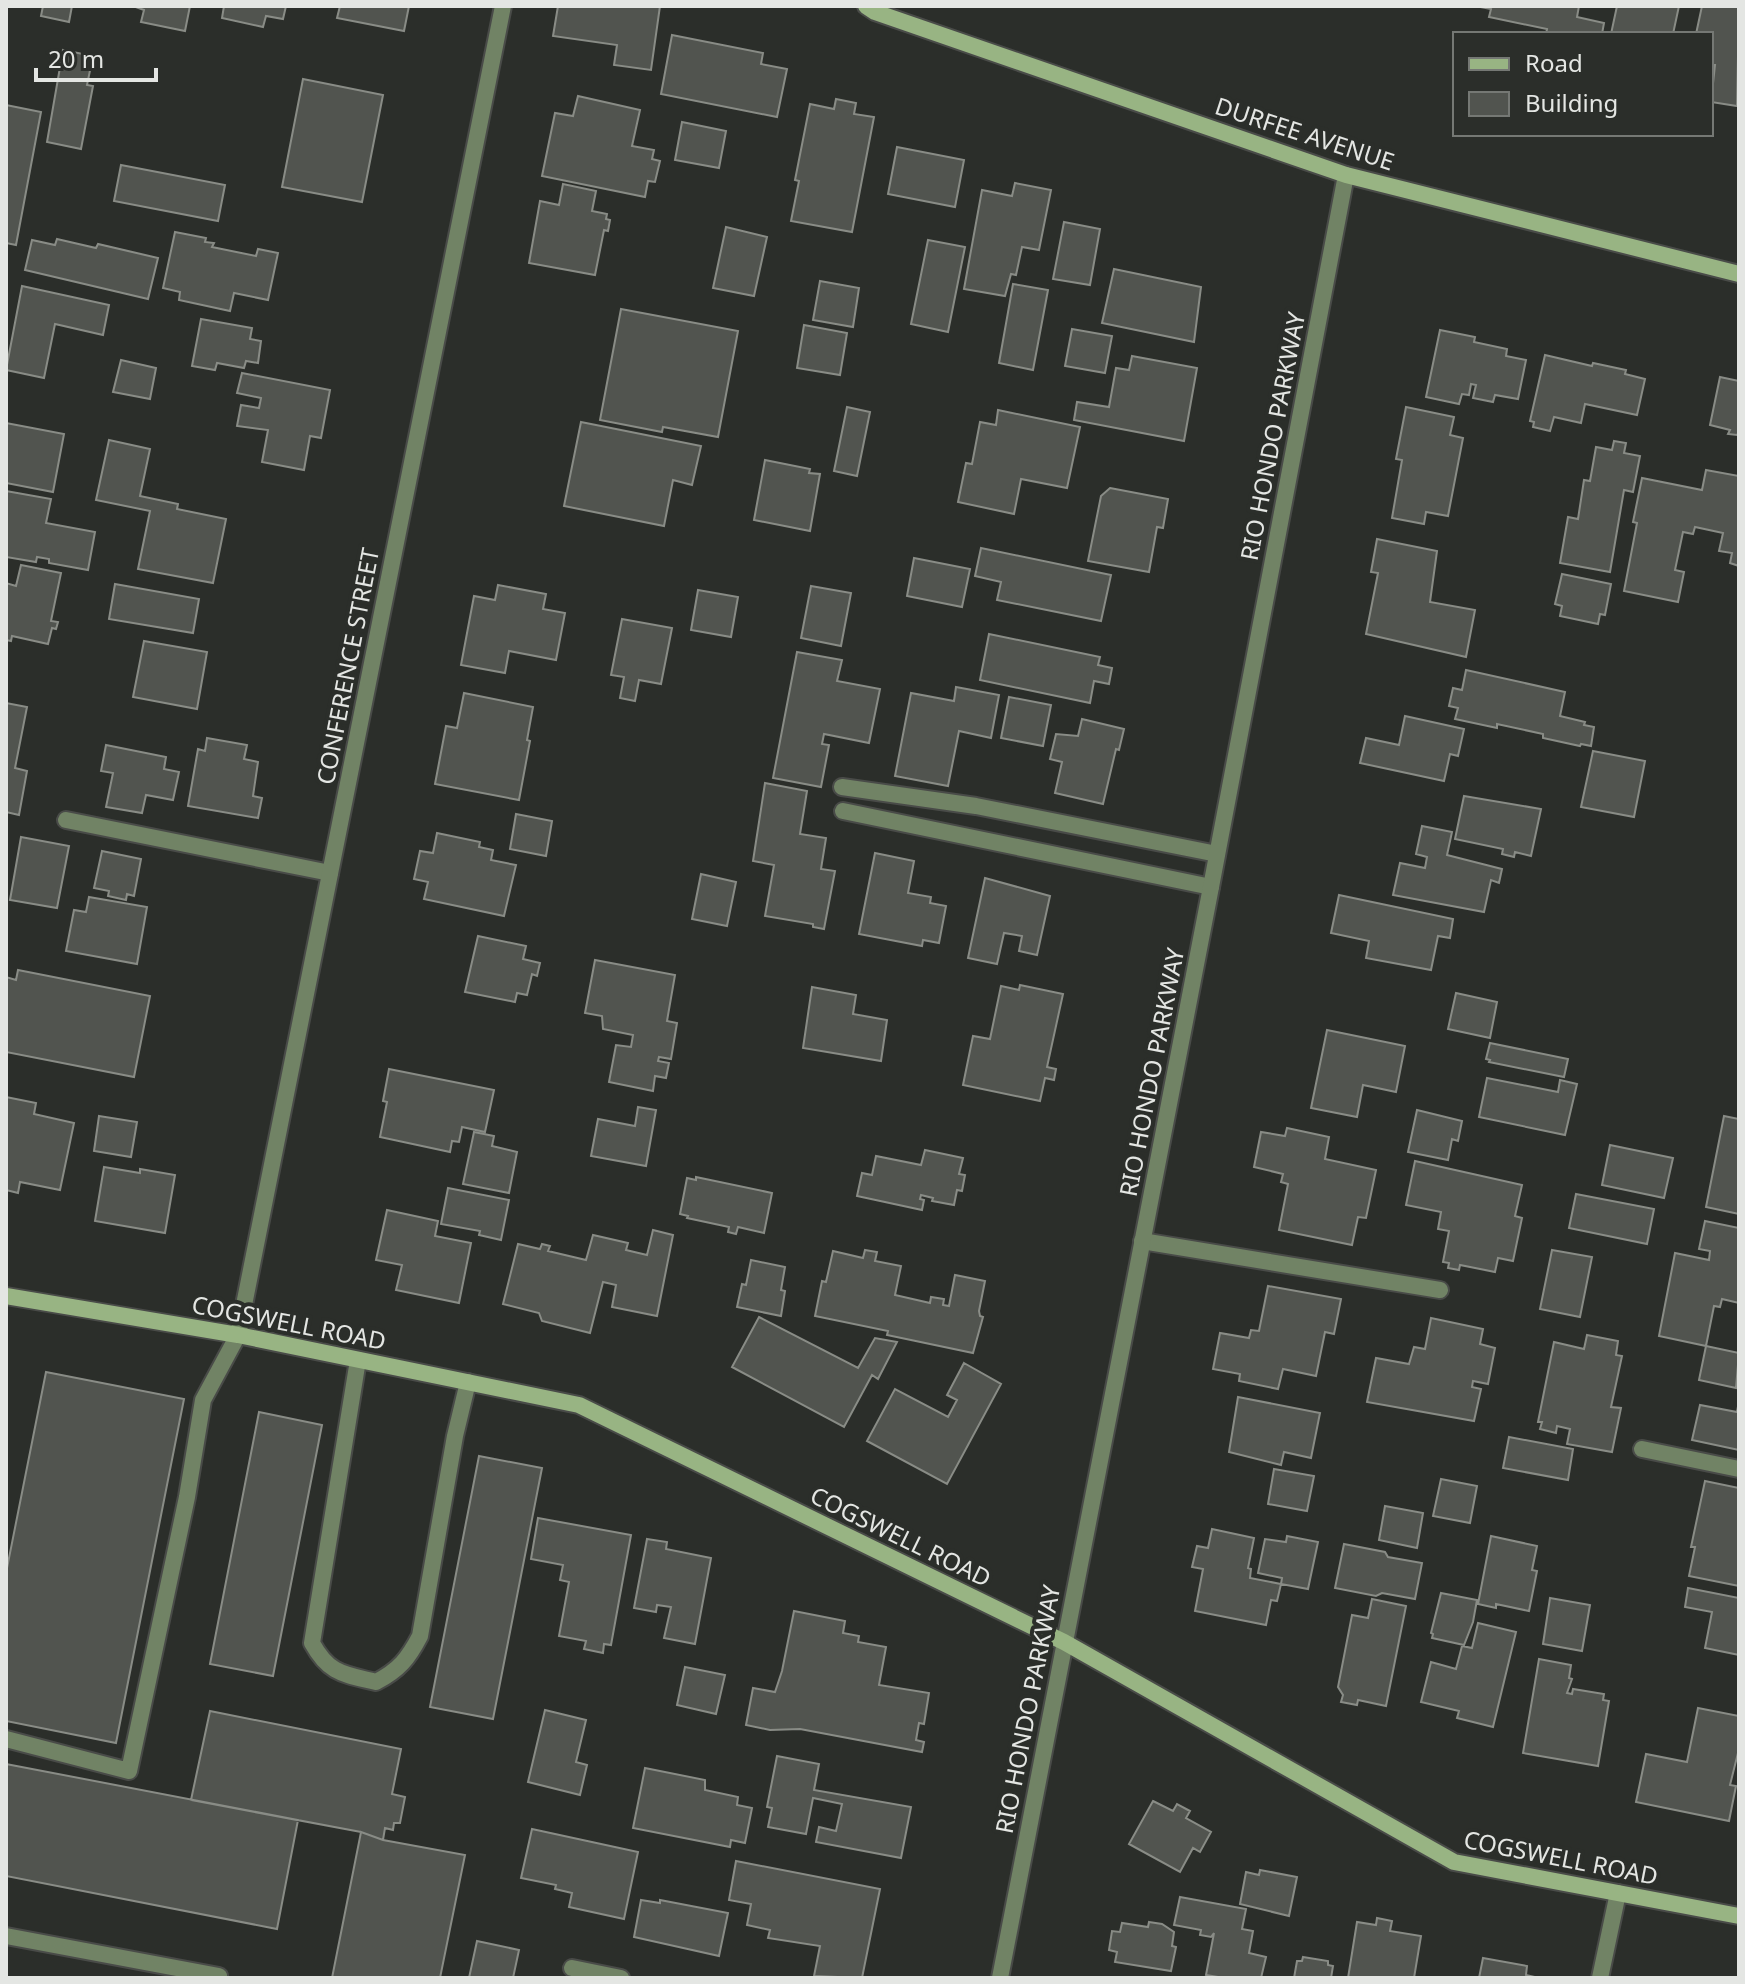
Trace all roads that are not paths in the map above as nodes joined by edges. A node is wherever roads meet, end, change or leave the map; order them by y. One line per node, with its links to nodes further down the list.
1 (503, 6): 9 (street, CONFERENCE STREET)
2 (866, 6): 3 (street, DURFEE AVENUE)
3 (1346, 175): 4 (street, DURFEE AVENUE); 8 (street, RIO HONDO PARKWAY)
4 (1739, 274)
5 (842, 787): 8 (street)
6 (843, 811): 10 (street)
7 (66, 820): 9 (street)
8 (1217, 854): 10 (street, RIO HONDO PARKWAY)
9 (330, 873): 14 (street, CONFERENCE STREET)
10 (1211, 887): 11 (street, RIO HONDO PARKWAY)
11 (1142, 1241): 12 (street); 19 (street, RIO HONDO PARKWAY)
12 (1440, 1290)
13 (7, 1299): 14 (street, COGSWELL ROAD)
14 (238, 1335): 15 (street, COGSWELL ROAD); 20 (street, CONFERENCE STREET)
15 (358, 1360): 16 (street, COGSWELL ROAD); 16 (street)
16 (468, 1382): 19 (street, COGSWELL ROAD)
17 (1642, 1449): 18 (street)
18 (1739, 1469)
19 (1064, 1642): 21 (street, COGSWELL ROAD); 27 (street, RIO HONDO PARKWAY)
20 (6, 1739)
21 (1618, 1893): 22 (street, COGSWELL ROAD); 28 (street)
22 (1739, 1916)
23 (6, 1936): 25 (street)
24 (572, 1968): 26 (street)
25 (219, 1976)
26 (621, 1978)
27 (1000, 1978)
28 (1600, 1978)

